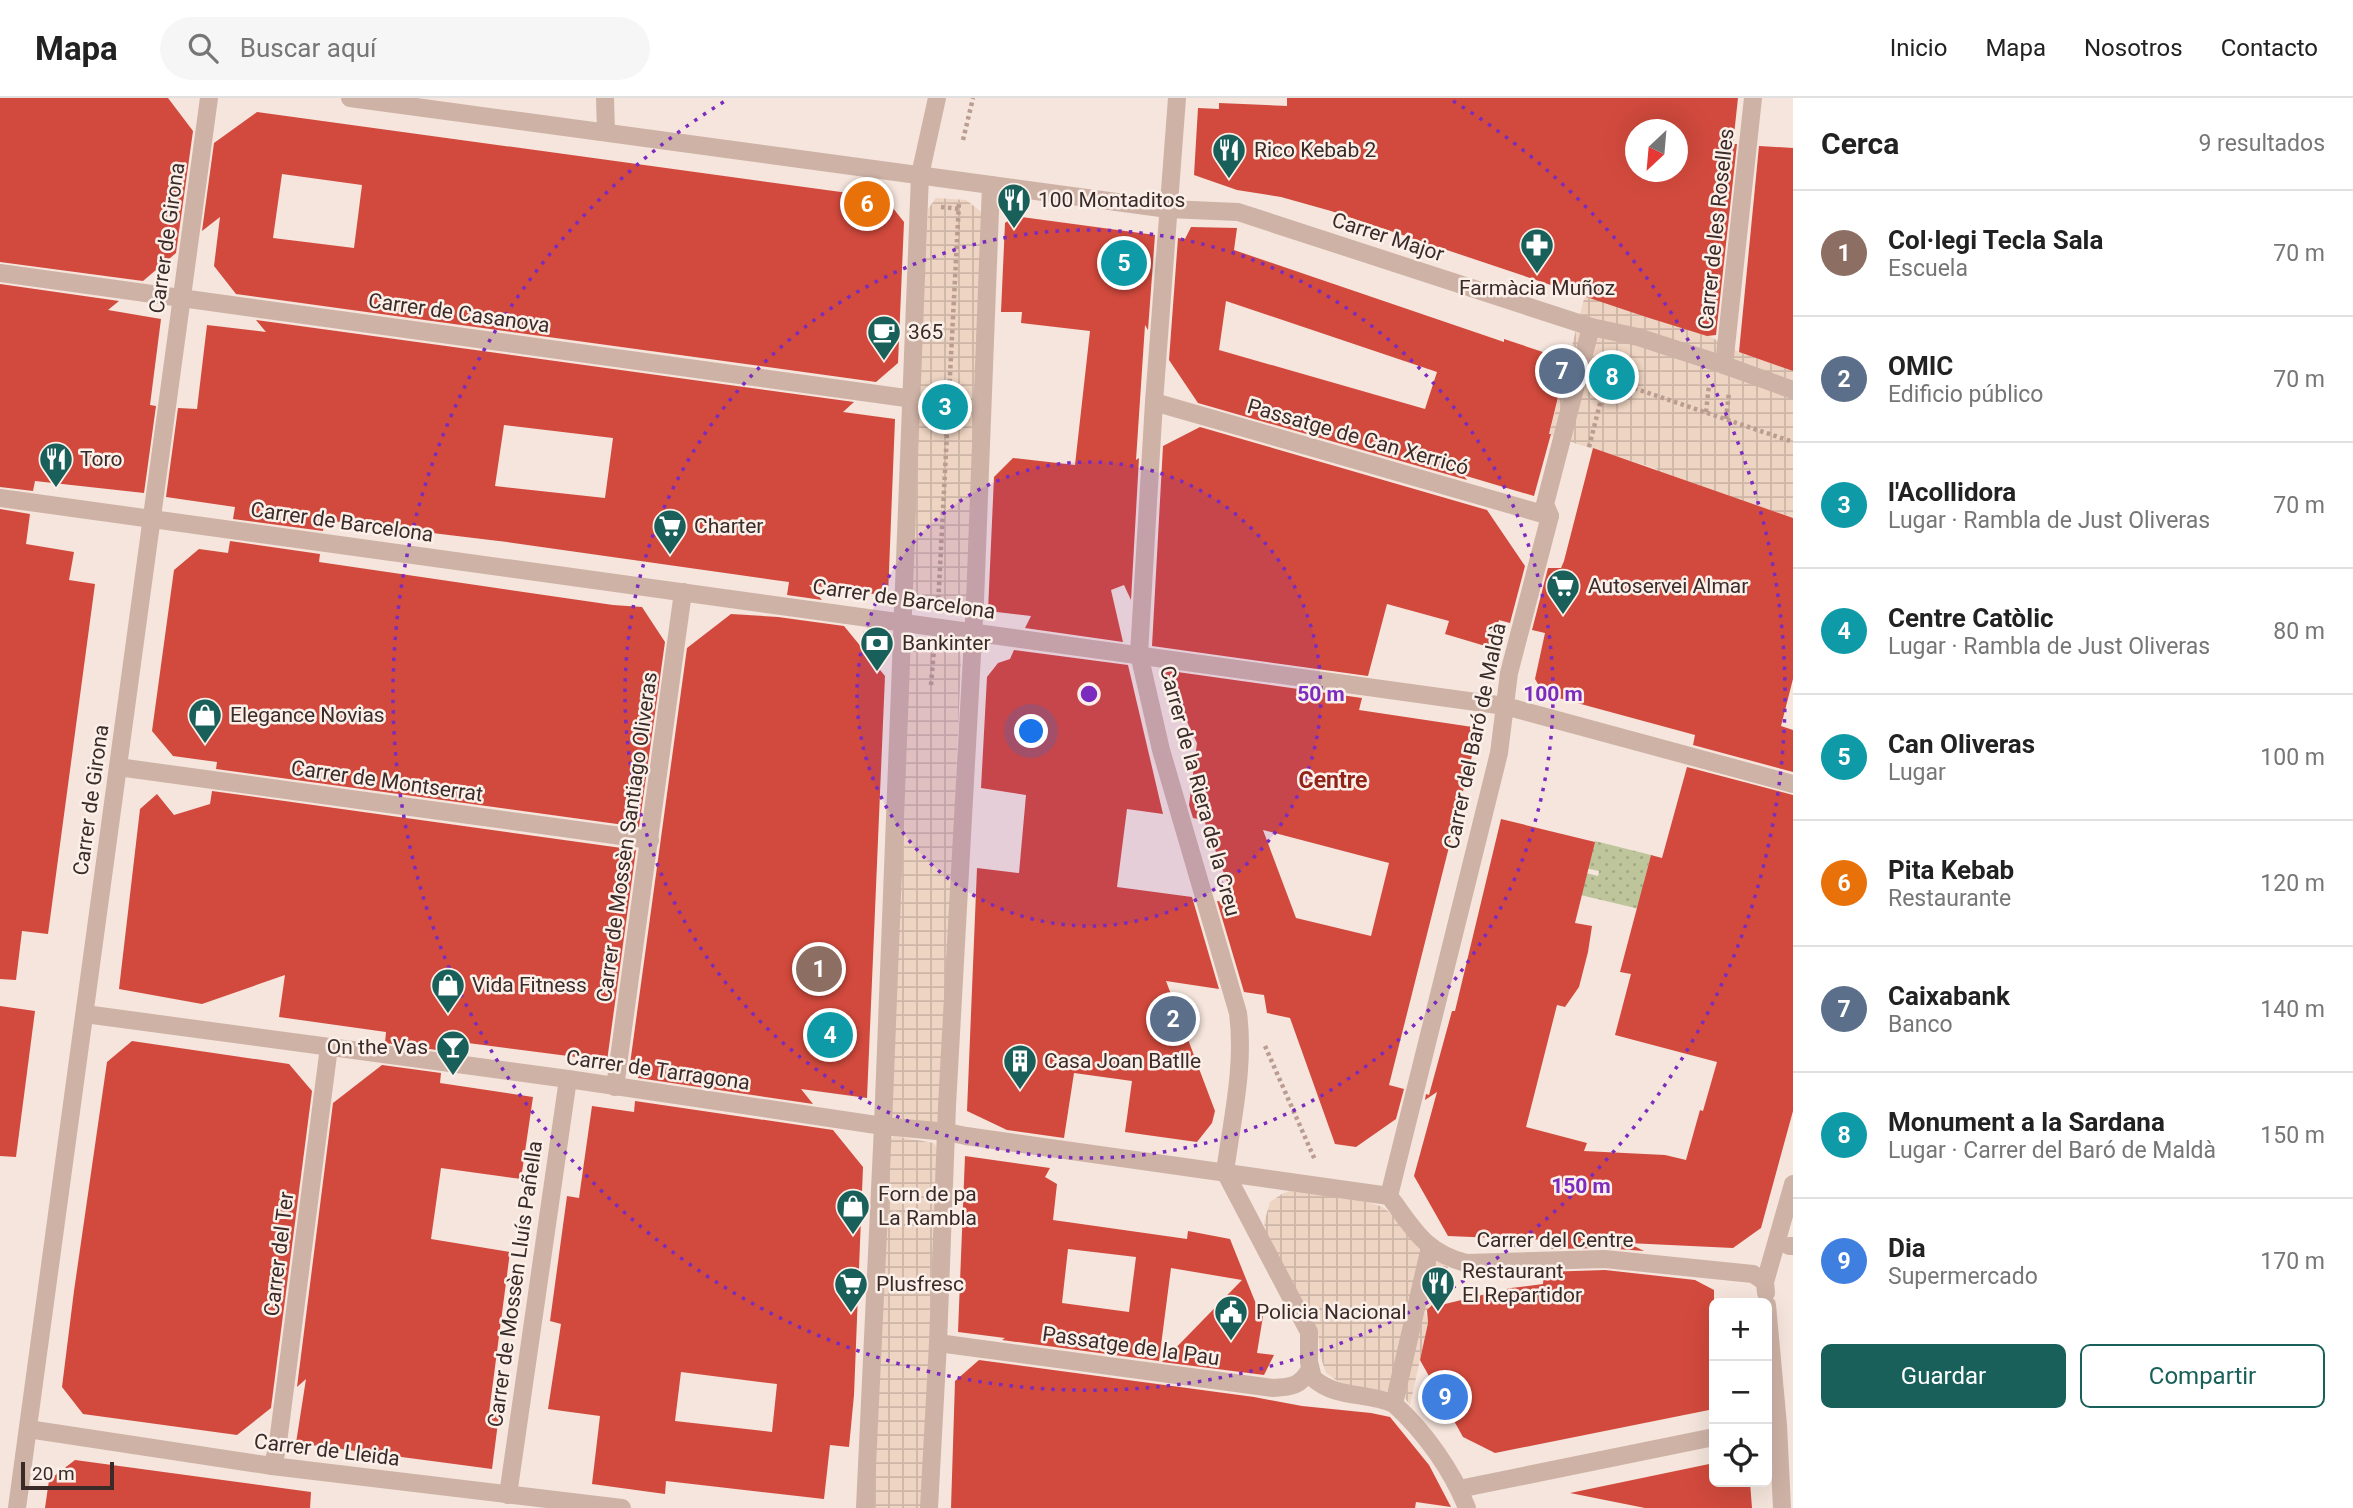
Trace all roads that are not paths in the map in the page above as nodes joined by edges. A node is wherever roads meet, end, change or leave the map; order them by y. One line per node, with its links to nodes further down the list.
1 (209, 98): 13 (street, Carrer de Girona)
2 (349, 98): 7 (street)
3 (605, 98): 8 (street)
4 (937, 98): 9 (street)
5 (1177, 98): 11 (street, Carrer de la Riera de la Creu)
6 (1753, 98): 15 (street, Carrer de les Roselles)
7 (378, 100): 8 (street)
8 (606, 132): 9 (street)
9 (920, 175): 10 (street); 17 (street)
10 (991, 185): 11 (street, Carrer Major); 24 (street)
11 (1168, 209): 14 (street, Carrer Major); 18 (street, Carrer de la Riera de la Creu)
12 (0, 273): 13 (street, Carrer de Casanova)
13 (182, 298): 17 (street, Carrer de Casanova); 21 (street, Carrer de Girona)
14 (1591, 327): 15 (street, Carrer Major); 20 (street, Carrer del Baró de Maldà)
15 (1724, 365): 16 (street, Carrer Major)
16 (1793, 390)
17 (913, 399): 23 (street)
18 (1154, 402): 20 (street, Passatge de Can Xerricó); 25 (street, Carrer de la Riera de la Creu)
19 (0, 498): 21 (street, Carrer de Barcelona)
20 (1550, 516): 26 (street, Carrer del Baró de Maldà)
21 (152, 519): 22 (street, Carrer de Barcelona); 27 (street, Carrer de Girona)
22 (683, 592): 23 (street, Carrer de Barcelona); 29 (street, Carrer de Mossèn Santiago Oliveras)
23 (903, 622): 24 (street, Carrer de Barcelona); 34 (street)
24 (973, 632): 25 (street, Carrer de Barcelona); 35 (street)
25 (1139, 654): 26 (street, Carrer de Barcelona); 36 (street, Carrer de la Riera de la Creu)
26 (1505, 706): 28 (street, Carrer de Barcelona); 38 (street, Carrer del Baró de Maldà)
27 (118, 767): 29 (street, Carrer de Montserrat); 30 (street, Carrer de Girona)
28 (1793, 784)
29 (650, 840): 33 (street, Carrer de Mossèn Santiago Oliveras)
30 (85, 1014): 31 (street, Carrer de Tarragona); 47 (street, Carrer de Girona)
31 (329, 1047): 32 (street, Carrer de Tarragona); 49 (street, Carrer del Ter)
32 (568, 1079): 33 (street, Carrer de Tarragona); 51 (street, Carrer de Mossèn Lluís Pañella)
33 (615, 1087): 34 (street, Carrer de Tarragona)
34 (883, 1126): 35 (street, Carrer de Tarragona); 54 (street)
35 (947, 1132): 36 (street, Carrer de Tarragona); 42 (street)
36 (1225, 1172): 38 (street, Carrer de Tarragona); 44 (street)
37 (1793, 1184): 40 (street)
38 (1390, 1196): 39 (street)
39 (1430, 1247): 40 (street, Carrer del Centre); 45 (street)
40 (1765, 1282): 41 (street)
41 (1766, 1298)
42 (939, 1343): 44 (street, Passatge de la Pau); 55 (street)
43 (1772, 1354): 46 (street)
44 (1310, 1369): 45 (street)
45 (1394, 1404): 50 (street)
46 (1779, 1425): 57 (street)
47 (28, 1429): 49 (street, Carrer de Lleida); 52 (street, Carrer de Girona)
48 (1709, 1438): 50 (street)
49 (272, 1466): 51 (street, Carrer de Lleida)
50 (1459, 1489): 56 (street)
51 (508, 1495): 53 (street, Carrer de Lleida)
52 (17, 1508)
53 (622, 1508)
54 (865, 1508)
55 (929, 1508)
56 (1467, 1508)
57 (1783, 1508)

